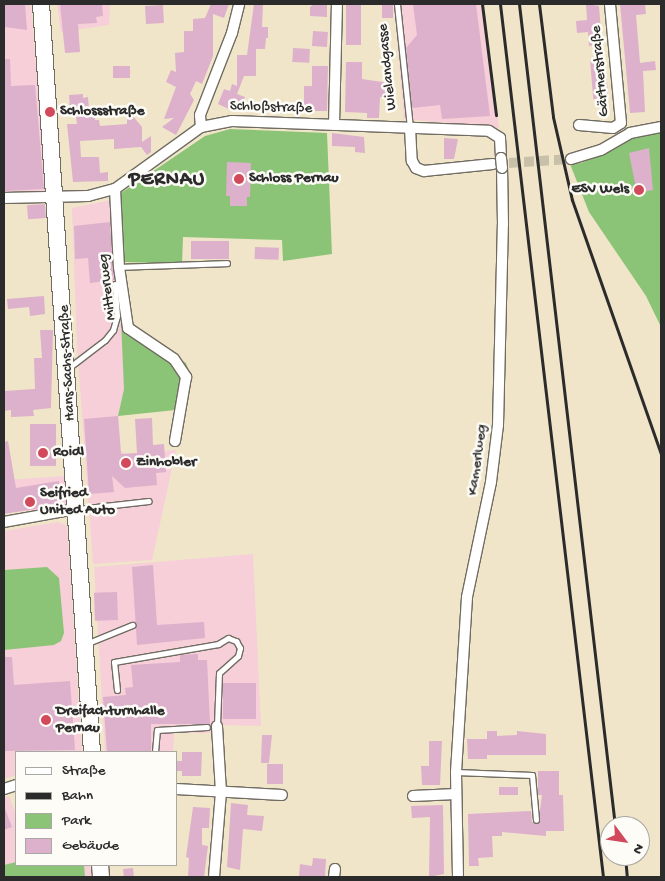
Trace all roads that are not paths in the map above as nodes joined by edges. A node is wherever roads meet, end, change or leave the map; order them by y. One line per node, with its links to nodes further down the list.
1 (42, 4): 14 (main road, Hans-Sachs-Straße)
2 (239, 4): 8 (street)
3 (337, 4): 6 (street)
4 (397, 4): 10 (lane, Wielandgasse)
5 (610, 4): 7 (street, Gärtnerstraße)
6 (334, 125): 8 (street, Schloßstraße); 10 (street, Schloßstraße)
7 (579, 125)
8 (201, 127): 13 (street, Schloßstraße)
9 (661, 127): 11 (street)
10 (410, 128): 12 (street, Kamerlweg); 12 (street)
11 (571, 159)
12 (499, 164): 30 (street, Kamerlweg)
13 (115, 189): 14 (street, Schloßstraße); 17 (street, Mitterweg)
14 (56, 196): 15 (street, Schloßstraße); 19 (main road, Hans-Sachs-Straße)
15 (4, 198)
16 (227, 263): 17 (lane)
17 (120, 267): 20 (street, Mitterweg)
18 (115, 284): 19 (lane)
19 (69, 369): 22 (main road, Hans-Sachs-Straße)
20 (175, 441)
21 (149, 501): 22 (lane)
22 (76, 509): 23 (street); 25 (main road, Hans-Sachs-Straße)
23 (4, 522)
24 (132, 625): 25 (lane)
25 (85, 644): 28 (main road, Hans-Sachs-Straße)
26 (117, 690): 27 (lane)
27 (212, 726): 29 (lane); 32 (street)
28 (92, 751)
29 (156, 751)
30 (456, 772): 33 (street, Kamerlweg); 36 (lane)
31 (178, 789): 32 (street)
32 (221, 792): 34 (street); 37 (street)
33 (456, 794): 35 (street); 38 (street, Kamerlweg)
34 (282, 795)
35 (413, 796)
36 (536, 820)
37 (214, 877)
38 (458, 877)

